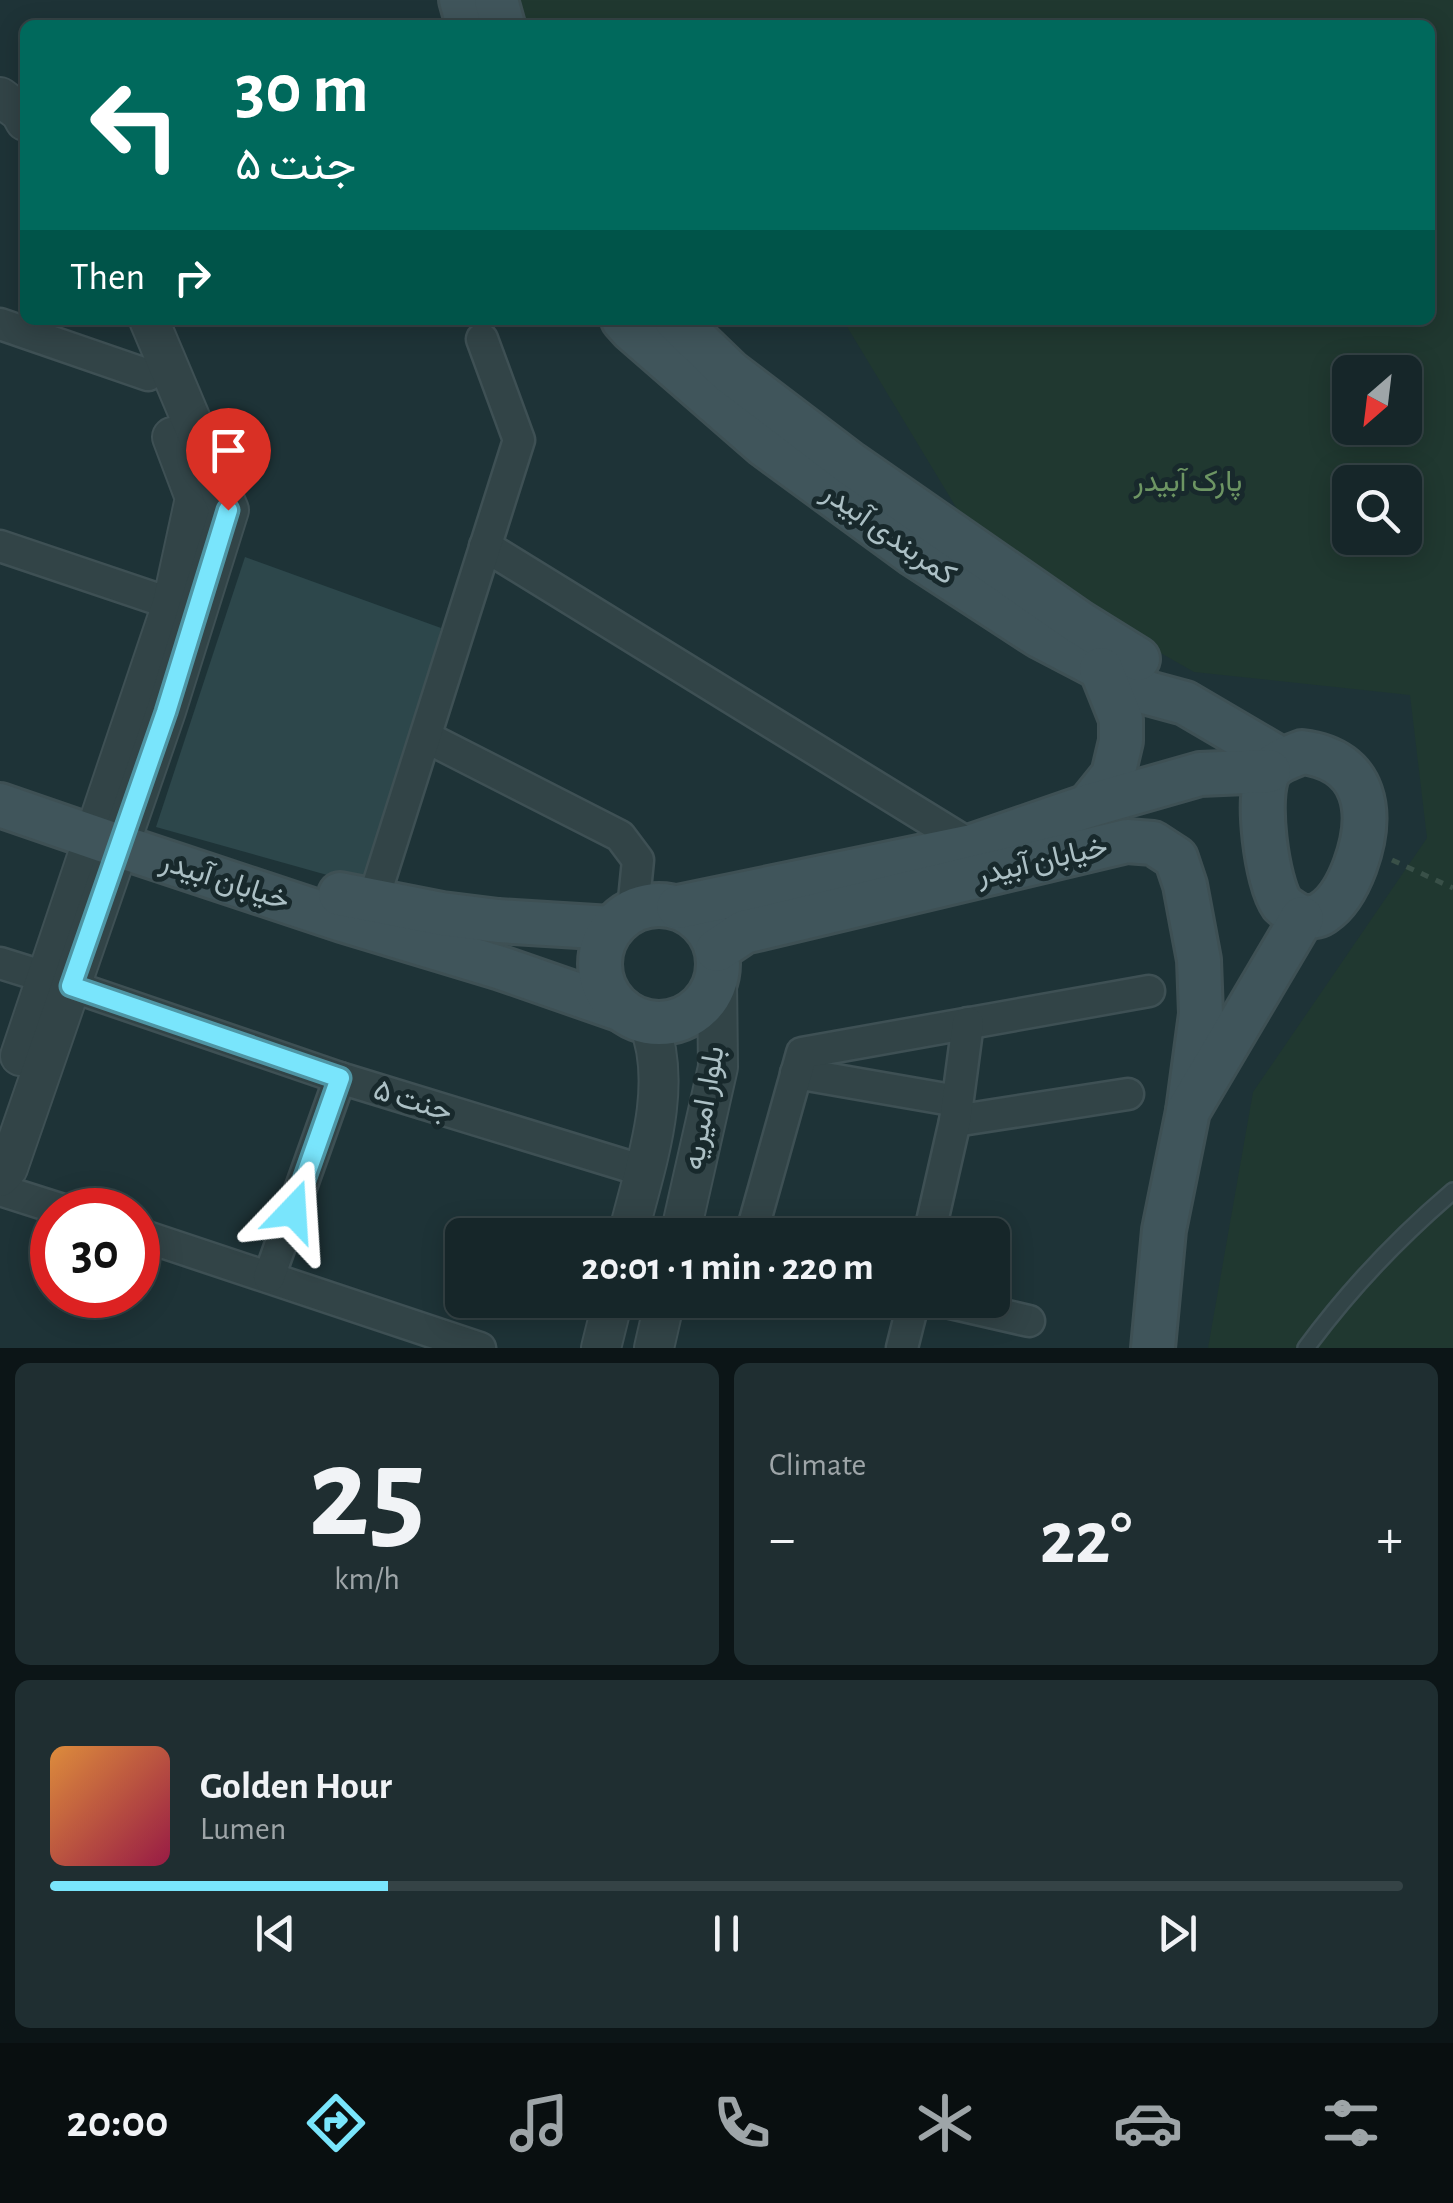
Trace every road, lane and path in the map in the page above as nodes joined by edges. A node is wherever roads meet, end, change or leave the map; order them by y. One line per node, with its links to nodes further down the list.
1 (0, 68): 2 (street)
2 (20, 84)
3 (0, 324): 9 (street)
4 (125, 325): 9 (street)
5 (152, 325): 20 (street)
6 (628, 325): 13 (main road, کمربندی آبیدر)
7 (681, 325): 14 (main road, کمربندی آبیدر)
8 (482, 339): 11 (street)
9 (148, 375): 12 (street)
10 (0, 546): 12 (street)
11 (485, 546): 15 (street); 21 (street)
12 (172, 604): 20 (street)
13 (1101, 668): 14 (main road, کمربندی آبیدر); 19 (main road)
14 (1184, 703): 16 (main road, کمربندی آبیدر)
15 (426, 737): 24 (street); 27 (street)
16 (1276, 766): 19 (main road, خیابان آبیدر); 22 (main road); 26 (main road)
17 (0, 778): 20 (main road, خیابان آبیدر)
18 (0, 804): 20 (main road, خیابان آبیدر)
19 (1088, 806): 21 (main road, خیابان آبیدر)
20 (110, 830): 24 (main road, خیابان آبیدر); 30 (street); 32 (main road, خیابان آبیدر)
21 (972, 846): 25 (main road, خیابان آبیدر)
22 (1362, 846): 23 (path); 26 (main road)
23 (1453, 888)
24 (373, 901): 27 (main road, خیابان آبیدر)
25 (678, 907): 27 (main road); 29 (main road)
26 (1302, 918): 38 (main road)
27 (622, 919): 32 (main road)
28 (0, 963): 30 (street, جنت ۵)
29 (717, 965): 32 (main road); 38 (main road, خیابان آبیدر); 46 (street, بلوار امیریه)
30 (58, 982): 35 (street, جنت ۵); 39 (street); 41 (street)
31 (1149, 991): 33 (street)
32 (635, 1016): 40 (street, بلوار امیریه)
33 (968, 1023): 34 (street); 37 (street)
34 (796, 1073): 37 (street); 47 (street)
35 (340, 1078): 40 (street, جنت ۵); 50 (street)
36 (1128, 1094): 37 (street)
37 (956, 1111): 48 (street)
38 (1188, 1111): 60 (main road)
39 (0, 1120)
40 (644, 1171): 45 (street, بلوار امیریه)
41 (0, 1177)
42 (0, 1190): 44 (street)
43 (1453, 1190): 61 (lane)
44 (30, 1200)
45 (632, 1218)
46 (684, 1218)
47 (756, 1218)
48 (932, 1218)
49 (160, 1241): 50 (street)
50 (270, 1277): 56 (street)
51 (1010, 1317): 55 (street)
52 (608, 1318): 57 (street)
53 (661, 1318): 58 (street)
54 (910, 1318): 59 (street)
55 (1029, 1321)
56 (480, 1348)
57 (601, 1348)
58 (654, 1348)
59 (902, 1348)
60 (1153, 1348)
61 (1306, 1348)

